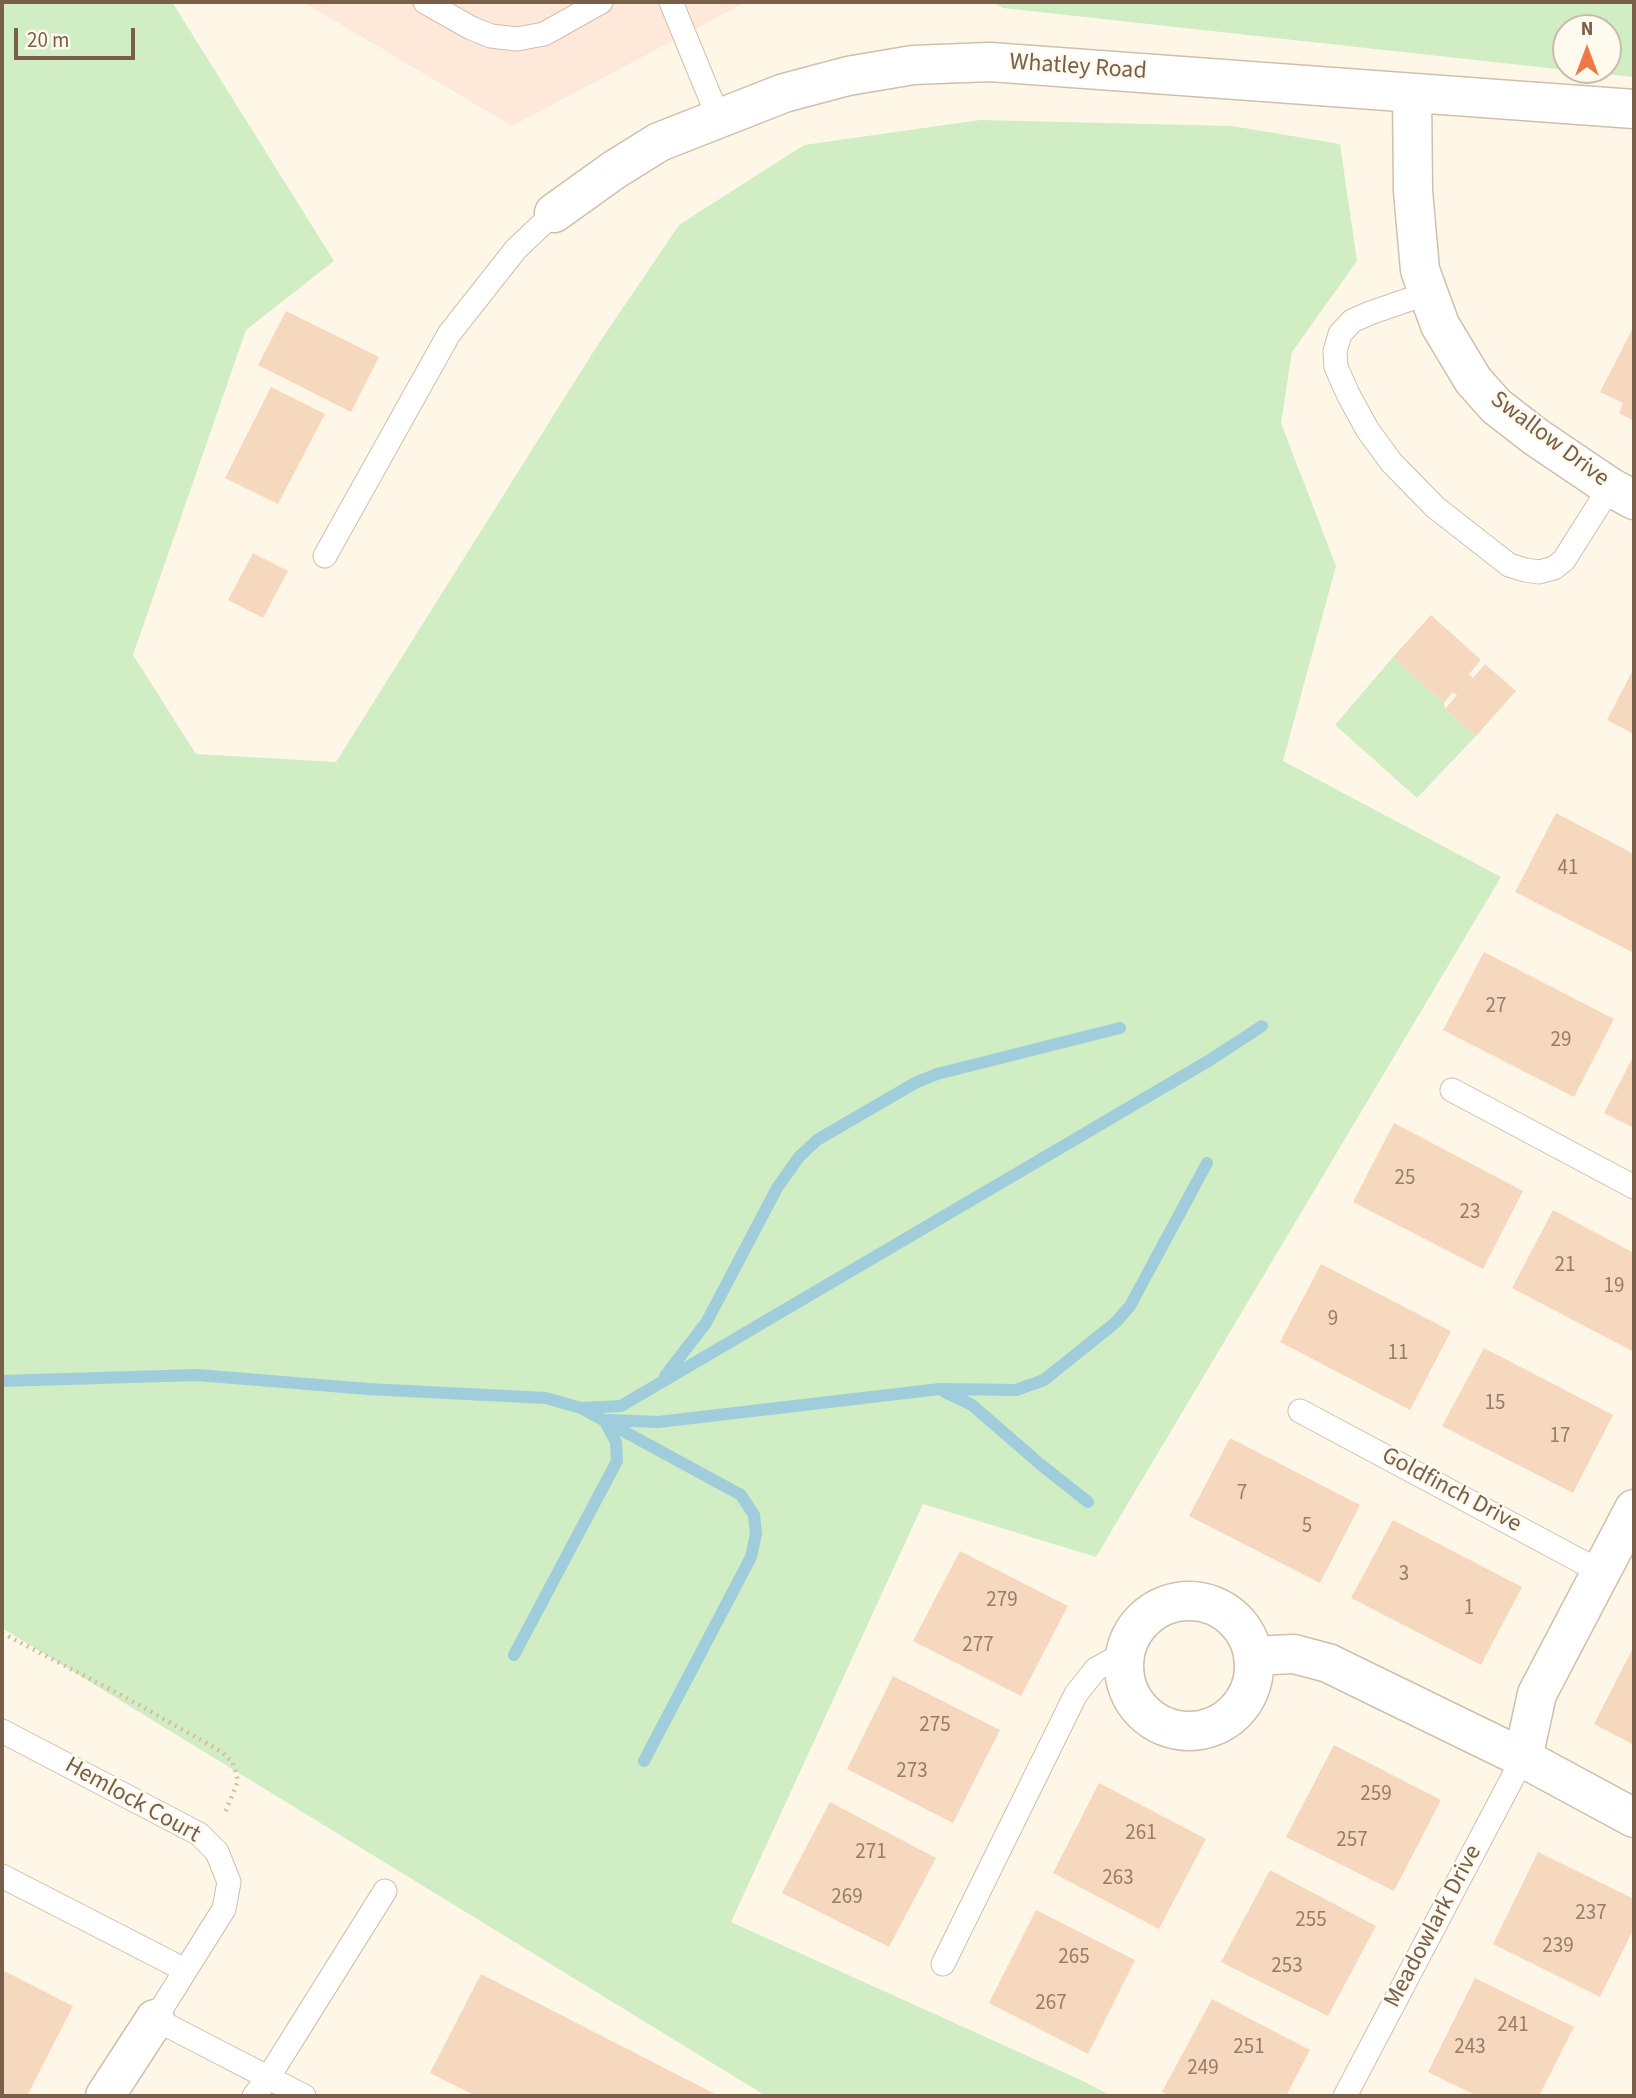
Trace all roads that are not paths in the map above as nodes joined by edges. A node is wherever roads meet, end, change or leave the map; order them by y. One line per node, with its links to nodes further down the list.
1 (425, 2): 2 (lane)
2 (601, 2)
3 (671, 2): 6 (lane)
4 (1412, 93): 5 (street, Whatley Road); 6 (street, Whatley Road); 8 (street, Swallow Drive)
5 (1634, 110)
6 (719, 119): 7 (street, Whatley Road)
7 (554, 214): 10 (lane)
8 (1428, 293): 9 (street, Swallow Drive); 9 (lane)
9 (1622, 493)
10 (324, 555)
11 (1452, 1090): 12 (lane)
12 (1634, 1187)
13 (1300, 1411): 15 (lane, Goldfinch Drive)
14 (1634, 1509): 15 (street)
15 (1601, 1572): 19 (street)
16 (1125, 1653): 17 (street); 17 (street); 23 (lane)
17 (1253, 1656): 19 (street)
18 (2, 1731): 24 (lane, Hemlock Court)
19 (1523, 1758): 20 (street); 30 (lane, Meadowlark Drive)
20 (1634, 1818)
21 (2, 1876): 24 (lane)
22 (385, 1891): 26 (lane)
23 (943, 1964)
24 (185, 1970): 25 (lane, Hemlock Court)
25 (155, 2019): 26 (lane); 27 (street)
26 (268, 2078): 28 (lane); 29 (lane)
27 (105, 2096)
28 (254, 2096)
29 (304, 2096)
30 (1345, 2096)

